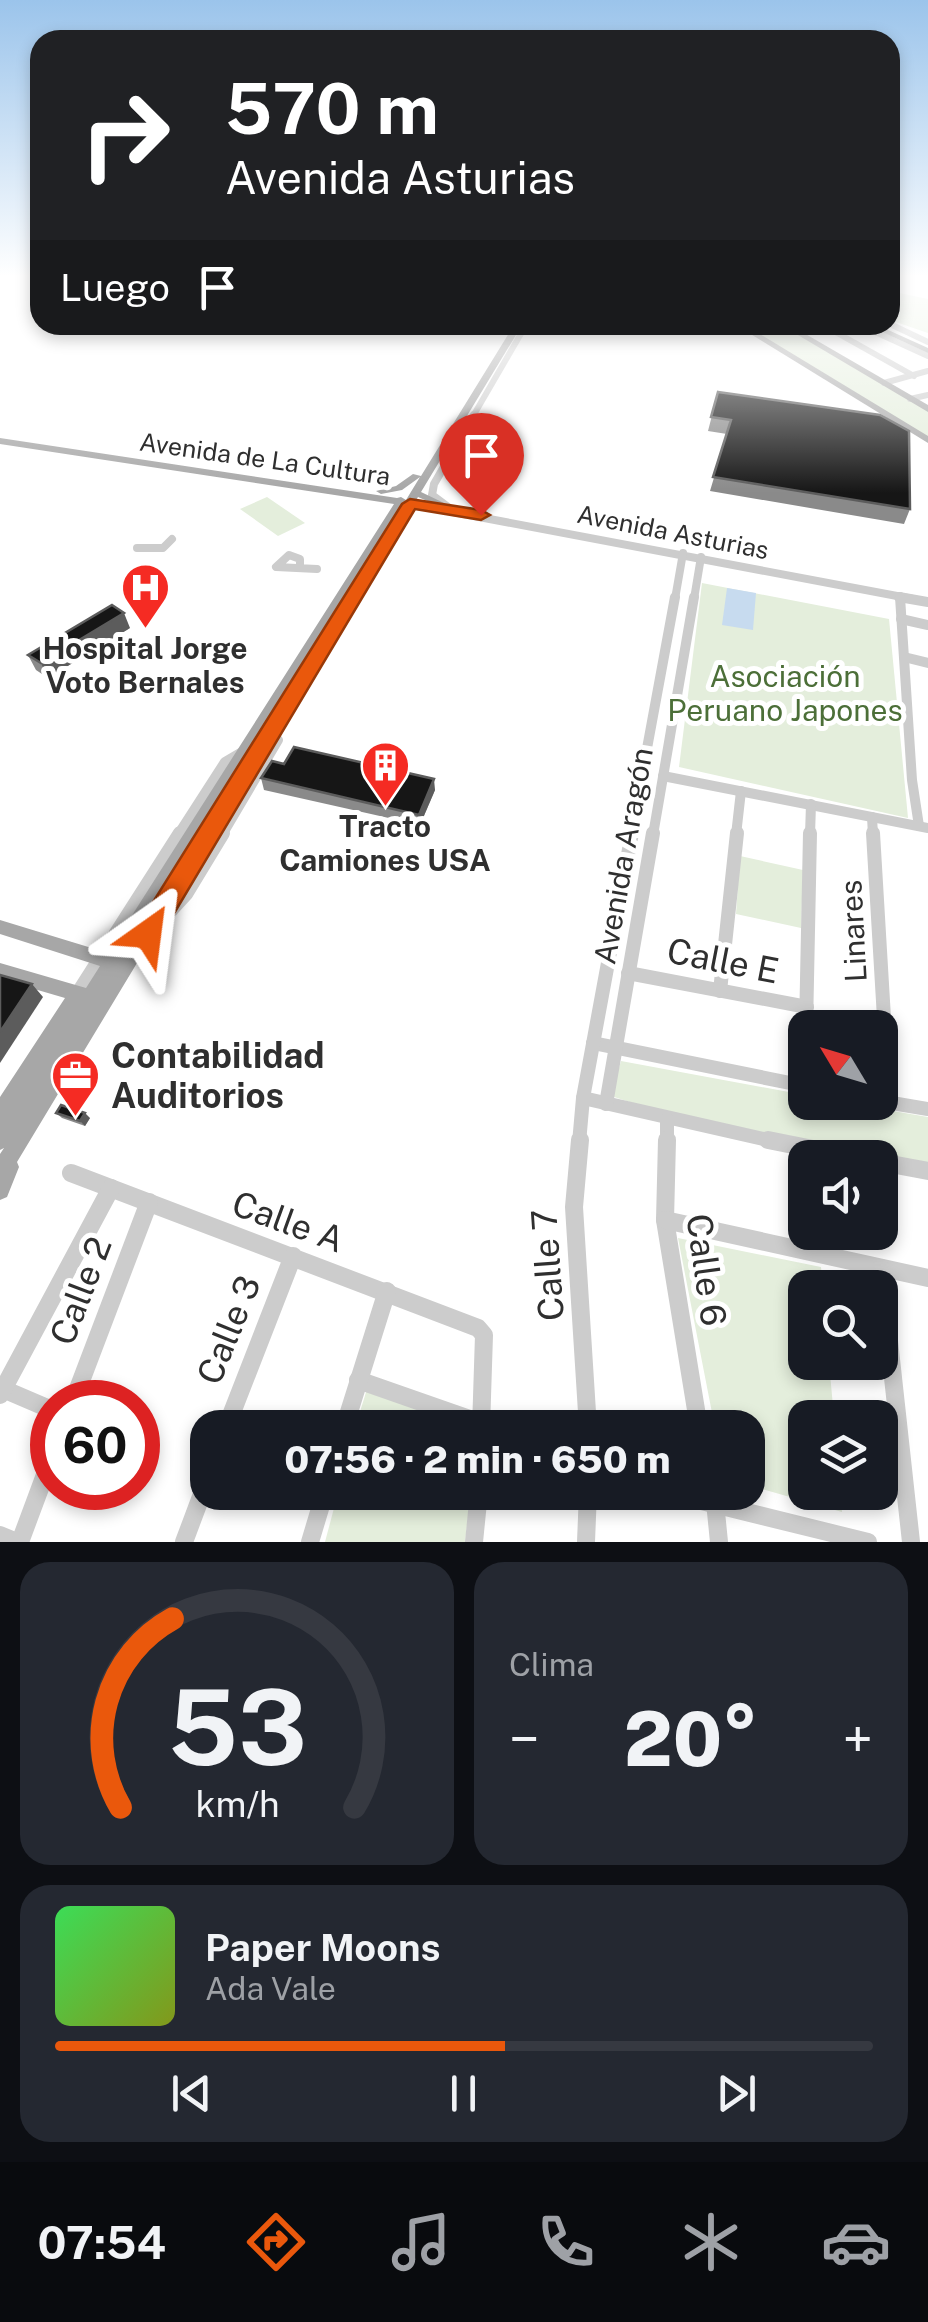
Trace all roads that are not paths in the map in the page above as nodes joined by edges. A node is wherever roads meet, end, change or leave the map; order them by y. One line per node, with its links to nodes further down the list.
1 (494, 350): 16 (main road)
2 (502, 350): 18 (main road)
3 (512, 350): 19 (street)
4 (781, 350): 13 (main road)
5 (828, 350): 9 (main road)
6 (868, 350): 8 (street)
7 (928, 370): 8 (street)
8 (914, 376): 9 (street)
9 (884, 384): 11 (main road)
10 (928, 395): 11 (street)
11 (910, 399): 12 (main road)
12 (928, 409)
13 (928, 440)
14 (0, 444): 15 (main road, Avenida de La Cultura)
15 (197, 472): 17 (main road, Avenida de La Cultura); 18 (main road, Avenida de La Cultura)
16 (416, 476): 17 (main road); 18 (main road)
17 (321, 488): 18 (main road, Avenida de La Cultura)
18 (406, 500): 19 (main road); 20 (street, Avenida Asturias); 33 (main road); 34 (main road)
19 (439, 503): 20 (street)
20 (451, 510): 23 (street, Avenida Asturias)
21 (172, 539): 22 (street)
22 (137, 548)
23 (683, 554): 24 (street, Avenida Asturias); 53 (street, Avenida Aragón)
24 (701, 557): 27 (street, Avenida Asturias); 35 (street, Avenida Aragón)
25 (300, 564): 26 (street)
26 (316, 570)
27 (900, 596): 28 (street, Avenida Asturias); 29 (street)
28 (928, 602)
29 (900, 619): 30 (street); 31 (street)
30 (928, 624)
31 (904, 658): 32 (street); 38 (street)
32 (928, 663)
33 (272, 738): 42 (main road); 44 (street)
34 (242, 752): 42 (main road); 42 (street)
35 (663, 776): 36 (street); 47 (street, Avenida Aragón)
36 (741, 791): 37 (street); 48 (street)
37 (811, 804): 40 (street); 50 (street)
38 (916, 806): 39 (street); 41 (street)
39 (928, 814)
40 (872, 817): 41 (street); 52 (street, Linares)
41 (924, 827)
42 (179, 857): 44 (main road); 45 (main road)
43 (0, 926): 45 (main road)
44 (148, 934): 45 (main road)
45 (112, 963): 49 (main road); 49 (street)
46 (0, 971): 49 (main road)
47 (628, 973): 48 (street, Calle E); 54 (street, Avenida Aragón)
48 (720, 991): 50 (street, Calle E)
49 (91, 998): 60 (main road); 62 (main road); 63 (main road)
50 (807, 1007): 51 (street)
51 (807, 1010)
52 (881, 1010)
53 (593, 1043): 54 (street); 56 (street, Avenida Aragón)
54 (615, 1048): 55 (street); 57 (street, Avenida Aragón)
55 (788, 1083)
56 (583, 1098): 57 (street); 85 (street, Calle 7)
57 (606, 1104): 61 (street)
58 (898, 1104): 59 (street)
59 (928, 1110)
60 (0, 1114)
61 (667, 1120): 64 (street); 72 (street, Calle 6)
62 (22, 1134): 67 (main road); 70 (main road)
63 (0, 1140)
64 (788, 1144)
65 (898, 1165): 66 (street)
66 (928, 1171)
67 (0, 1172)
68 (72, 1173): 69 (street, Calle A)
69 (111, 1188): 71 (street, Calle A); 79 (street)
70 (0, 1190)
71 (150, 1202): 73 (street, Calle A); 77 (street, Calle 2)
72 (666, 1220): 74 (street); 86 (street, Calle 6)
73 (293, 1256): 76 (street, Calle A); 81 (street, Calle 3)
74 (881, 1268): 75 (street); 102 (street)
75 (928, 1278)
76 (387, 1290): 78 (street); 84 (street, Calle A)
77 (81, 1380)
78 (358, 1380): 82 (street); 83 (street)
79 (2, 1392): 80 (street)
80 (30, 1402)
81 (233, 1410)
82 (349, 1410)
83 (438, 1410)
84 (481, 1410)
85 (587, 1410)
86 (696, 1410)
87 (31, 1510): 95 (street)
88 (196, 1510): 96 (street)
89 (320, 1510): 97 (street)
90 (477, 1510): 98 (street)
91 (587, 1510): 99 (street)
92 (717, 1510): 100 (street)
93 (755, 1510): 101 (street)
94 (0, 1535): 95 (street)
95 (18, 1542)
96 (184, 1542)
97 (310, 1542)
98 (474, 1542)
99 (586, 1542)
100 (719, 1542)
101 (868, 1542)
102 (911, 1542)

